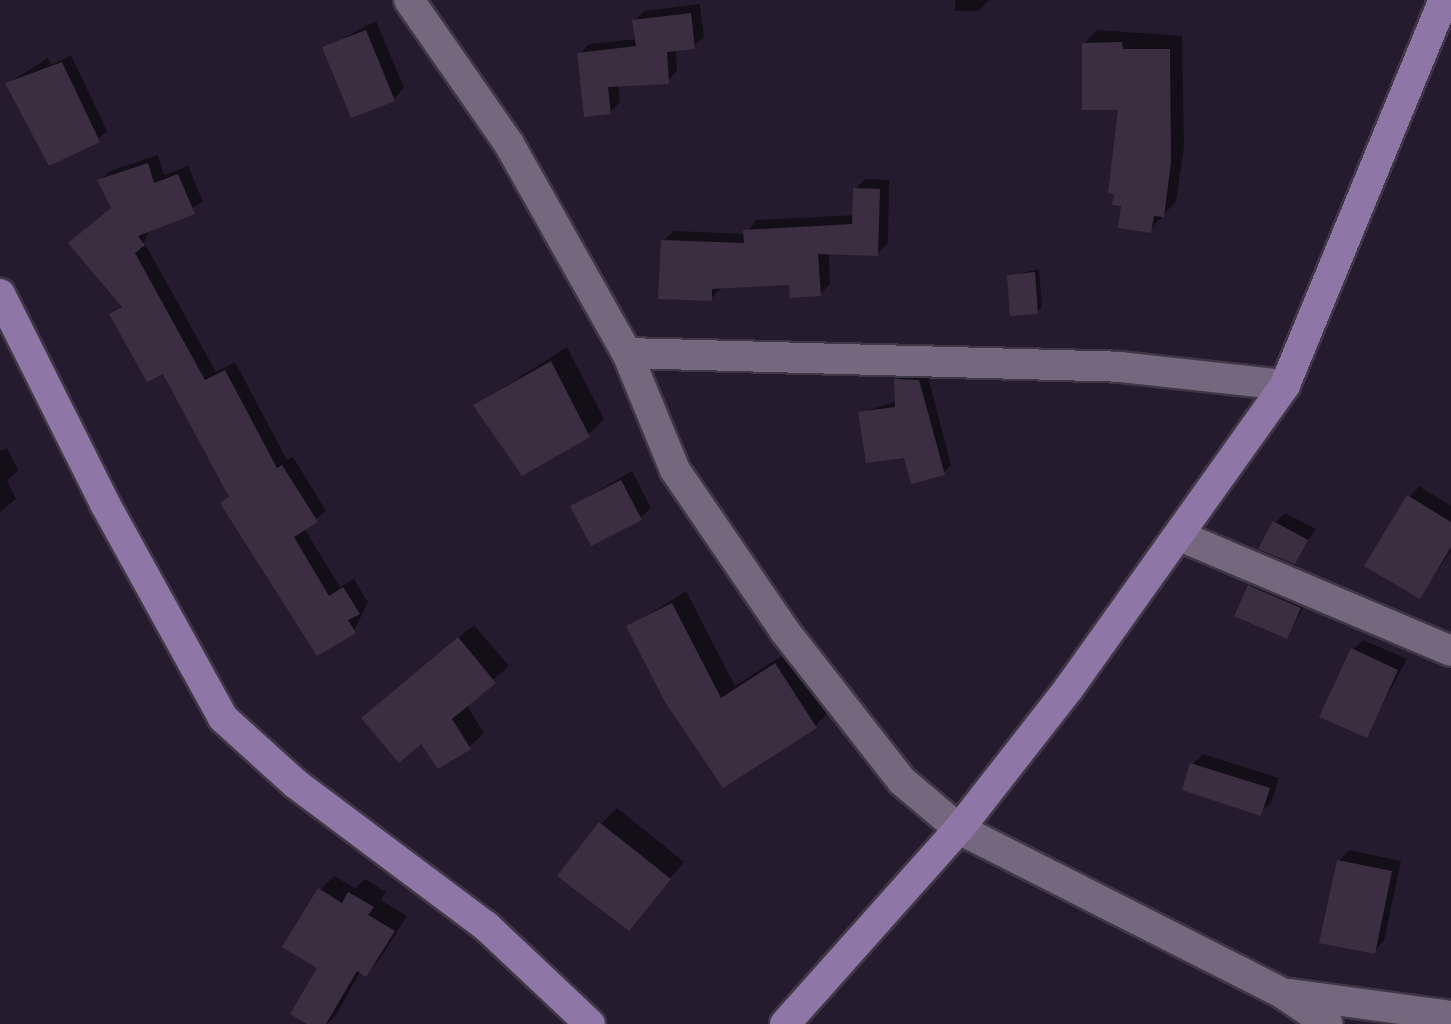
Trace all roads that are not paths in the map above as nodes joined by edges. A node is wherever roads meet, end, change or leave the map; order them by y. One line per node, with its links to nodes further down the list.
1 (409, 0): 4 (street)
2 (1444, 0): 5 (main road)
3 (0, 294): 11 (main road)
4 (627, 353): 5 (street); 8 (street)
5 (1284, 385): 6 (main road)
6 (1180, 536): 7 (street); 8 (main road)
7 (1451, 651)
8 (958, 829): 9 (street); 12 (main road)
9 (1282, 993): 10 (street); 13 (street)
10 (1451, 1016)
11 (590, 1024)
12 (784, 1024)
13 (1328, 1024)

